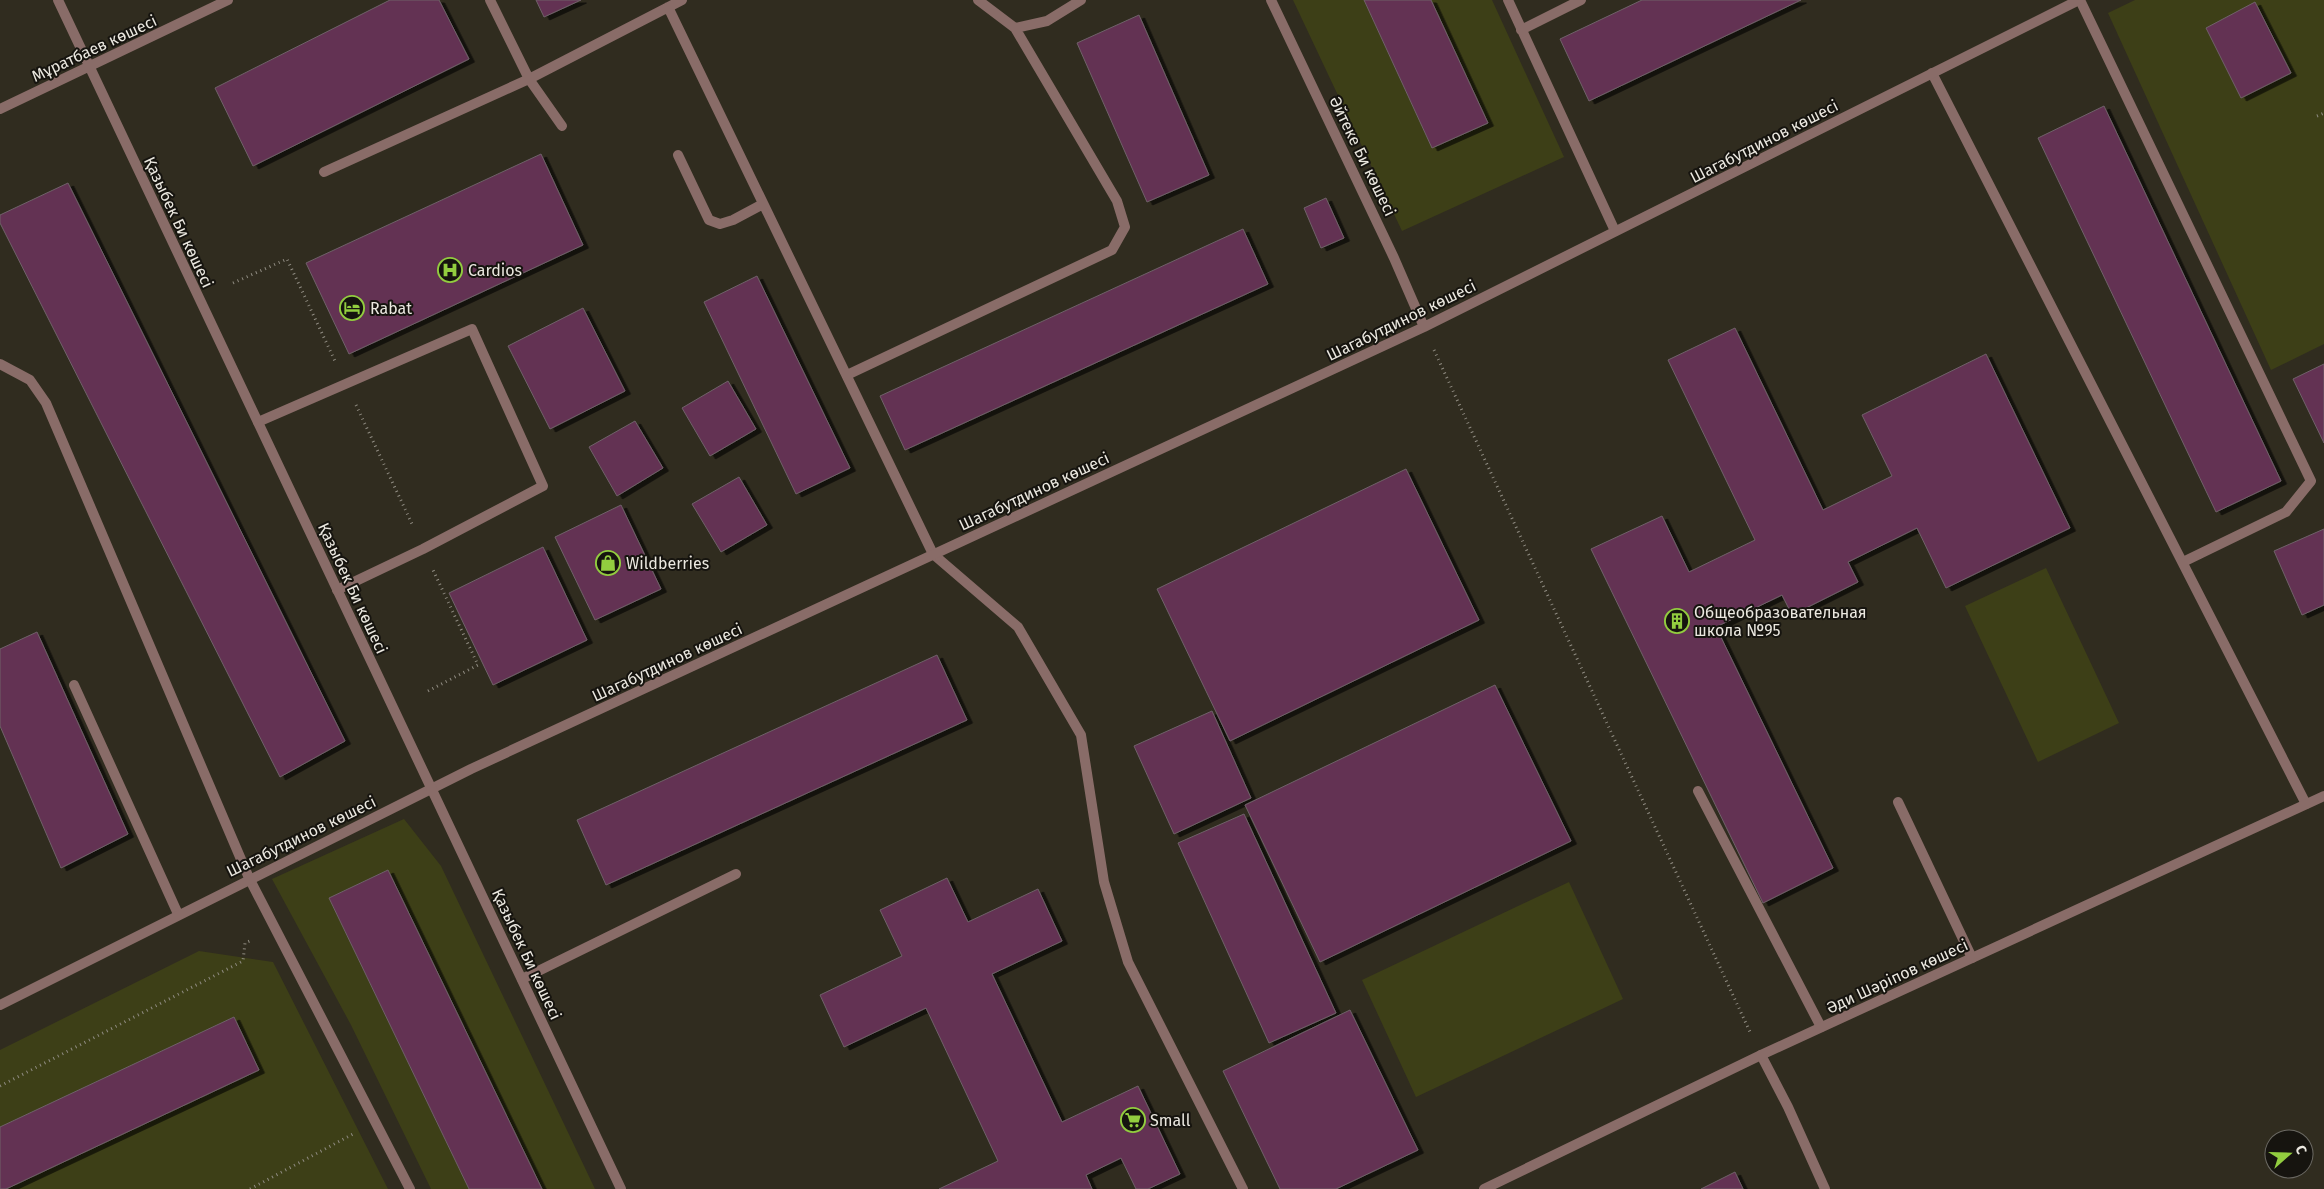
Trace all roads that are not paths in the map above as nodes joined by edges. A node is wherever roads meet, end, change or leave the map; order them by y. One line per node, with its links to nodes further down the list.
1 (58, 0): 14 (street, Қазыбек Би көшесі)
2 (228, 0): 14 (street, Мұратбаев көшесі)
3 (490, 0): 16 (street)
4 (682, 0): 11 (street)
5 (978, 0): 12 (street)
6 (1081, 0): 12 (street)
7 (1271, 0): 23 (street, Әйтеке Би көшесі)
8 (1508, 0): 13 (street)
9 (1581, 0): 13 (street)
10 (2079, 0): 15 (street, Шагабутдинов көшесі); 28 (street)
11 (668, 7): 16 (street); 21 (street)
12 (1015, 28): 25 (street)
13 (1521, 30): 22 (street)
14 (90, 67): 17 (street, Мұратбаев көшесі); 26 (street, Қазыбек Би көшесі)
15 (1932, 73): 22 (street, Шагабутдинов көшесі); 28 (street)
16 (529, 79): 18 (street); 20 (street)
17 (0, 109)
18 (562, 126)
19 (678, 155): 21 (street)
20 (324, 172)
21 (763, 204): 25 (street)
22 (1615, 232): 23 (street, Шагабутдинов көшесі)
23 (1424, 327): 27 (street, Шагабутдинов көшесі)
24 (0, 364): 37 (street)
25 (847, 375): 27 (street)
26 (258, 422): 29 (street, Қазыбек Би көшесі); 29 (street)
27 (933, 554): 31 (street, Шагабутдинов көшесі); 46 (street)
28 (2183, 562): 35 (street)
29 (337, 590): 31 (street, Қазыбек Би көшесі)
30 (74, 685): 38 (street)
31 (432, 789): 37 (street, Шагабутдинов көшесі); 40 (street, Қазыбек Би көшесі)
32 (1698, 791): 42 (street)
33 (2324, 796): 35 (street, Әди Шәріпов көшесі)
34 (1898, 802): 39 (street)
35 (2306, 804): 39 (street, Әди Шәріпов көшесі)
36 (736, 874): 40 (street)
37 (249, 878): 38 (street, Шагабутдинов көшесі); 44 (street)
38 (178, 914): 41 (street, Шагабутдинов көшесі)
39 (1972, 958): 42 (street, Әди Шәріпов көшесі)
40 (522, 979): 45 (street, Қазыбек Би көшесі)
41 (0, 1005)
42 (1821, 1027): 43 (street, Әди Шәріпов көшесі)
43 (1761, 1055): 47 (street, Әди Шәріпов көшесі); 48 (street)
44 (410, 1189)
45 (621, 1189)
46 (1243, 1189)
47 (1484, 1189)
48 (1825, 1189)

